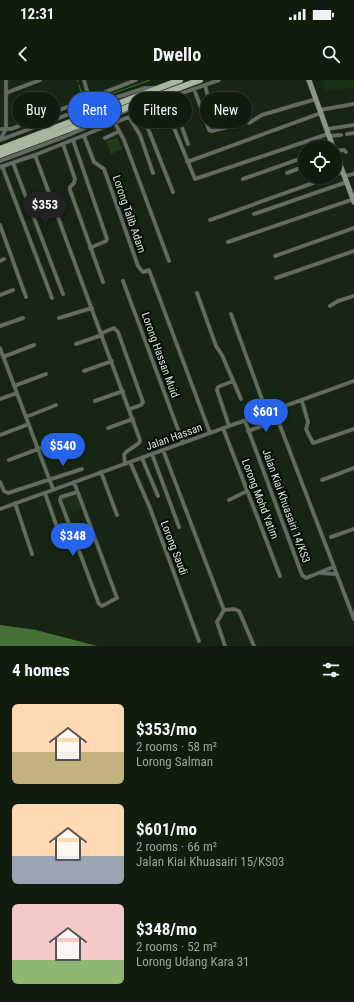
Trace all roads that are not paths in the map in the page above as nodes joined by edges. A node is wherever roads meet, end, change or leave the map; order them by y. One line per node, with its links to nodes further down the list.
1 (6, 80): 16 (street)
2 (40, 80): 16 (street)
3 (84, 80): 12 (street)
4 (136, 80): 13 (street)
5 (180, 80): 11 (main road)
6 (200, 80): 11 (main road)
7 (220, 80): 9 (street)
8 (308, 80): 17 (street)
9 (205, 85): 10 (street); 15 (street)
10 (194, 89): 14 (street); 19 (street)
11 (162, 90): 21 (main road); 46 (street); 57 (street)
12 (87, 92)
13 (105, 92)
14 (185, 92)
15 (207, 92)
16 (6, 93): 38 (street)
17 (316, 99): 22 (street); 25 (street)
18 (354, 104): 22 (street)
19 (200, 105)
20 (68, 106): 38 (street)
21 (121, 106)
22 (320, 112): 40 (street); 58 (street)
23 (129, 117): 24 (street)
24 (121, 120)
25 (252, 121)
26 (354, 124): 40 (street)
27 (68, 126): 51 (main road)
28 (68, 128): 54 (main road)
29 (103, 128): 44 (street)
30 (117, 128): 39 (street)
31 (136, 128): 63 (street)
32 (147, 128): 70 (street)
33 (174, 128): 58 (street)
34 (182, 128): 50 (street)
35 (208, 128): 36 (street)
36 (224, 128)
37 (0, 129): 38 (street)
38 (6, 129): 46 (street)
39 (118, 132): 45 (street); 80 (street)
40 (328, 133): 43 (street); 48 (street); 58 (street)
41 (354, 133): 42 (street)
42 (347, 134)
43 (341, 135)
44 (84, 136): 47 (street); 130 (street, Lorong Talib Adam)
45 (105, 138)
46 (0, 140)
47 (73, 140): 49 (street); 77 (street)
48 (330, 140)
49 (63, 144): 55 (street); 77 (street)
50 (188, 144)
51 (0, 149)
52 (342, 150): 53 (street)
53 (346, 152)
54 (0, 155)
55 (35, 155): 59 (street); 92 (street)
56 (298, 159): 67 (street)
57 (0, 160)
58 (187, 162)
59 (13, 163): 60 (street); 86 (street)
60 (1, 166): 90 (street)
61 (298, 169): 64 (street)
62 (342, 169): 65 (street)
63 (153, 173)
64 (287, 173)
65 (344, 174): 66 (street); 68 (street)
66 (354, 174)
67 (243, 179)
68 (347, 182): 71 (street); 72 (street)
69 (310, 184): 73 (street)
70 (173, 192)
71 (354, 200): 76 (street)
72 (254, 214)
73 (210, 220)
74 (0, 225): 88 (street)
75 (354, 228): 79 (street)
76 (228, 242)
77 (90, 248): 83 (street)
78 (354, 251): 81 (street)
79 (275, 256)
80 (169, 261)
81 (276, 278)
82 (123, 281): 133 (street, Lorong Hassan Muid)
83 (103, 282)
84 (13, 290): 87 (street)
85 (197, 293): 107 (street)
86 (63, 294)
87 (0, 295)
88 (26, 296)
89 (354, 296): 91 (street)
90 (52, 298)
91 (330, 306)
92 (92, 309): 95 (street); 97 (street)
93 (231, 314): 119 (street)
94 (23, 318): 96 (street)
95 (59, 318)
96 (0, 326)
97 (102, 334): 98 (street); 103 (street); 117 (street)
98 (76, 344)
99 (34, 345): 101 (street)
100 (0, 348): 101 (street)
101 (3, 357): 102 (street)
102 (4, 361): 104 (street); 109 (street)
103 (112, 361): 105 (street); 110 (street)
104 (0, 363)
105 (84, 371)
106 (46, 374): 109 (street)
107 (233, 381): 113 (street); 125 (street)
108 (354, 381): 115 (street, Jalan Hassan)
109 (14, 386): 111 (street)
110 (123, 391): 114 (street); 117 (street)
111 (17, 393): 112 (street); 120 (street)
112 (0, 399)
113 (240, 399)
114 (95, 401)
115 (302, 401): 118 (street, Jalan Hassan); 128 (street)
116 (56, 405): 120 (street)
117 (130, 410): 121 (street)
118 (274, 410): 119 (street, Jalan Hassan); 122 (street)
119 (267, 411): 123 (street, Jalan Hassan)
120 (26, 417): 124 (street)
121 (133, 419): 126 (street); 140 (street)
122 (278, 420): 129 (street); 162 (street)
123 (245, 423): 125 (street, Jalan Hassan); 129 (street, Jalan Kiai Khuasairi 14/KS3)
124 (29, 424): 131 (street); 134 (street)
125 (229, 425): 127 (street, Jalan Hassan)
126 (108, 428)
127 (223, 428): 130 (street, Jalan Hassan); 149 (street, Lorong Mohd Yatim)
128 (354, 429)
129 (248, 430): 163 (street, Jalan Kiai Khuasairi 14/KS3)
130 (210, 433): 133 (street, Jalan Hassan)
131 (0, 435)
132 (70, 437): 134 (street)
133 (182, 439): 135 (street, Jalan Hassan)
134 (38, 449): 138 (street); 144 (street)
135 (163, 450): 136 (street, Jalan Hassan); 166 (street)
136 (152, 454): 137 (street, Jalan Hassan); 157 (street)
137 (142, 458): 139 (street, Jalan Hassan); 152 (street)
138 (9, 460)
139 (130, 462): 140 (street, Jalan Hassan); 168 (street, Lorong Saudi)
140 (125, 464): 143 (street, Jalan Hassan)
141 (354, 468): 145 (street)
142 (82, 469): 144 (street)
143 (101, 472): 147 (street, Jalan Hassan); 156 (street)
144 (50, 480): 146 (street); 148 (street)
145 (322, 480)
146 (0, 482)
147 (74, 482): 148 (street, Jalan Hassan); 150 (street)
148 (53, 489): 151 (street, Jalan Hassan)
149 (246, 491): 153 (street); 165 (street, Lorong Mohd Yatim)
150 (77, 492): 150 (street)
151 (44, 493): 154 (street, Jalan Hassan); 160 (street)
152 (158, 496)
153 (229, 500)
154 (15, 503): 155 (street, Jalan Hassan); 161 (street)
155 (0, 509)
156 (117, 516)
157 (179, 527)
158 (354, 529): 159 (street)
159 (331, 536)
160 (64, 547)
161 (32, 554)
162 (333, 567): 163 (street); 164 (street)
163 (319, 573): 164 (street)
164 (336, 574): 167 (street)
165 (280, 576)
166 (224, 610): 169 (street); 170 (street)
167 (354, 619)
168 (199, 641)
169 (225, 646)
170 (254, 646)

